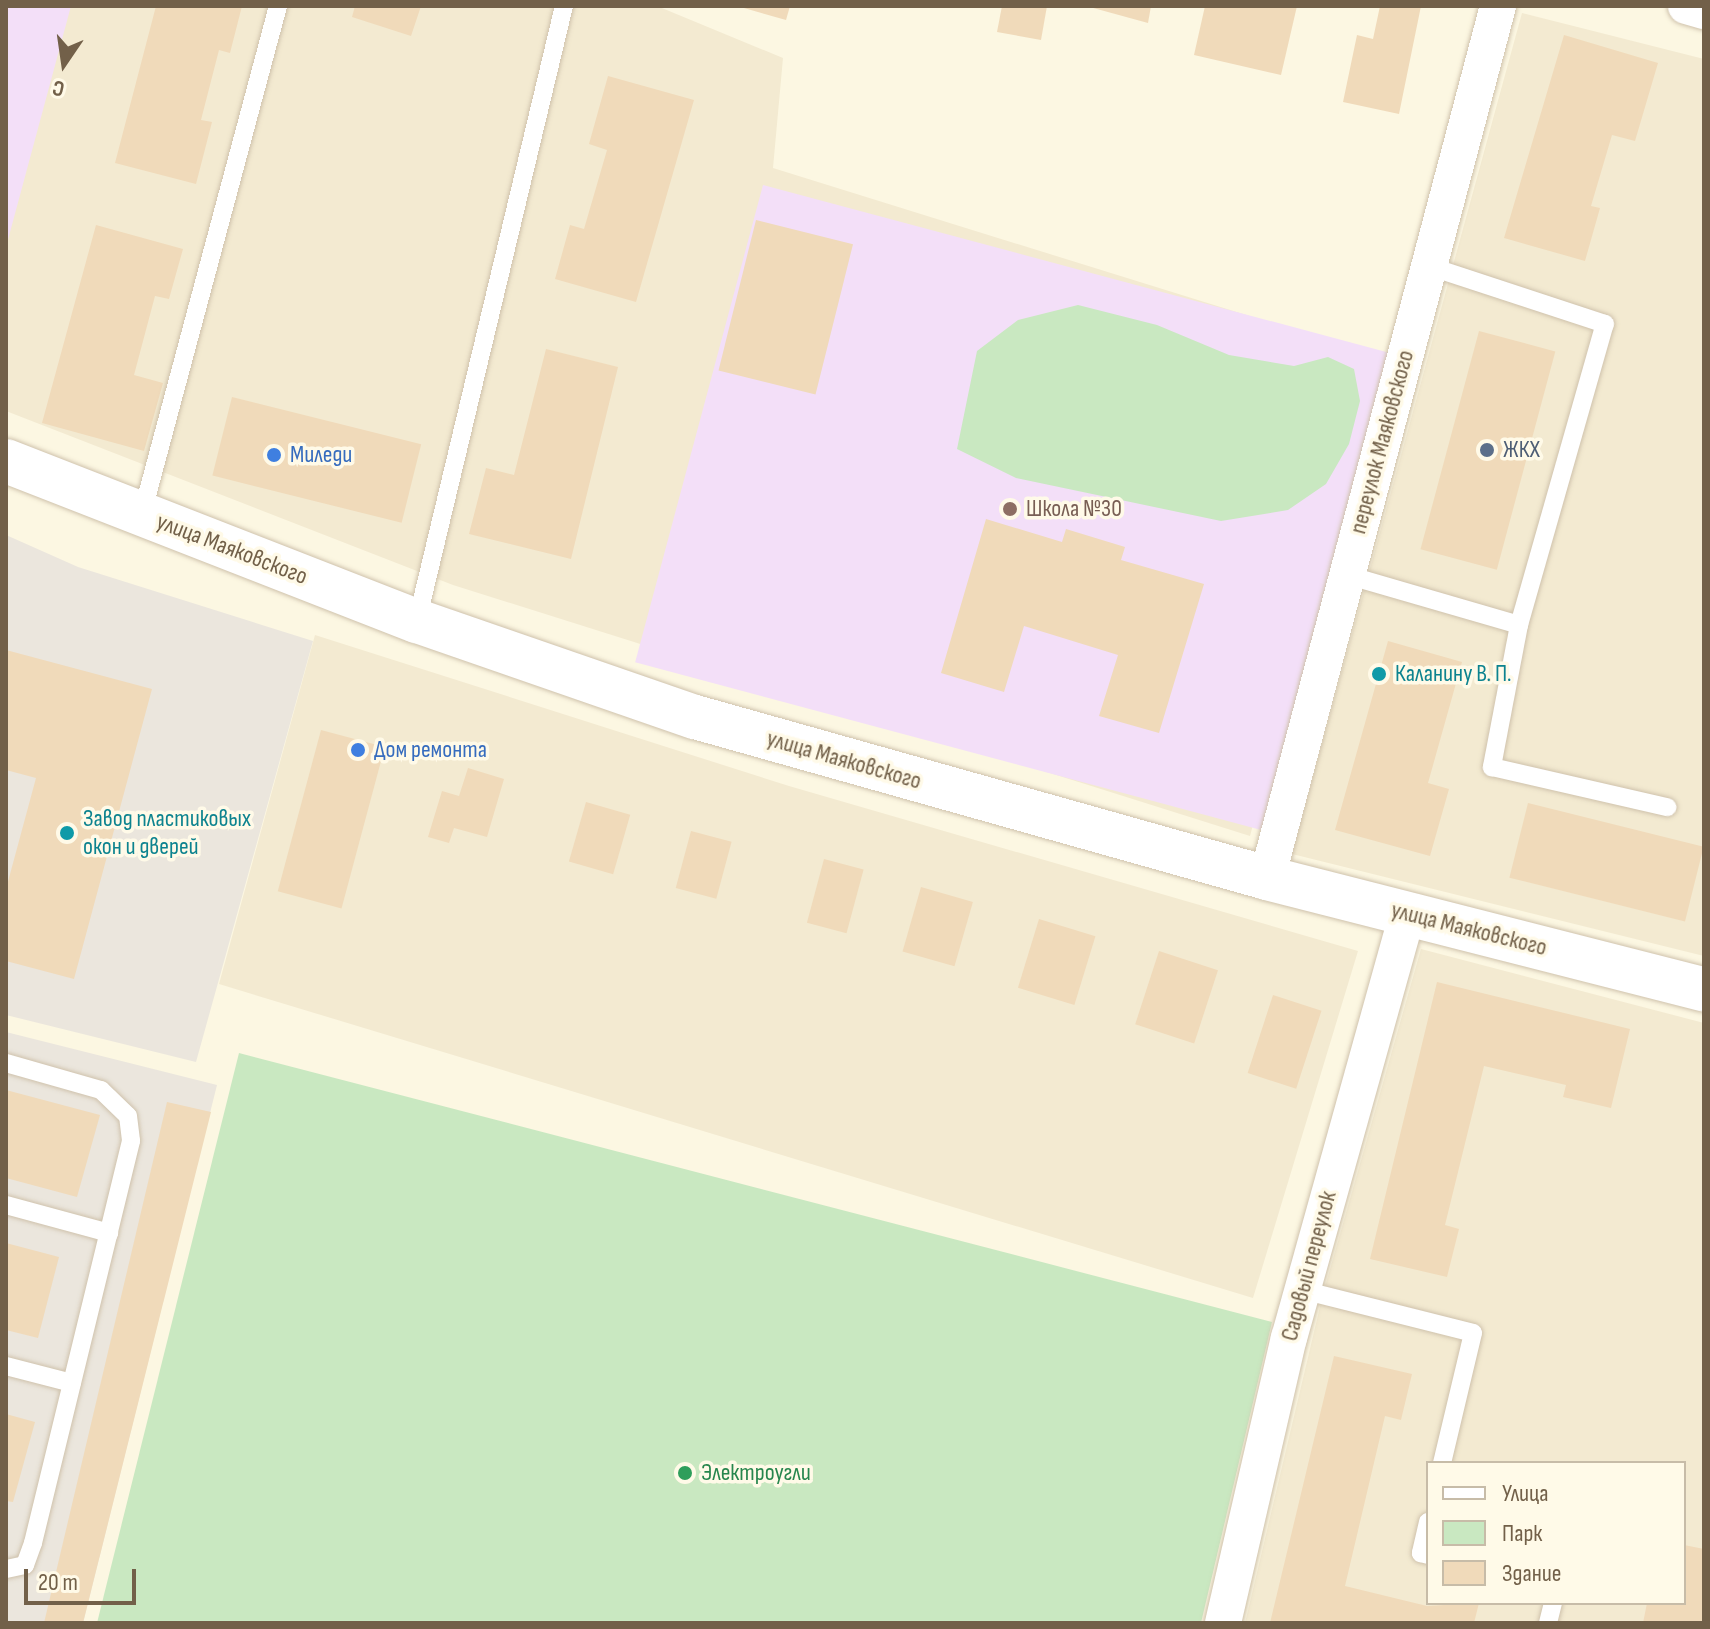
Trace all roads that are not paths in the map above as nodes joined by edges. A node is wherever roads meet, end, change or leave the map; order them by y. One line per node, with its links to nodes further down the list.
1 (278, 6): 8 (lane)
2 (564, 6): 10 (lane)
3 (1498, 6): 6 (street, переулок Маяковского)
4 (1686, 6): 5 (street)
5 (1704, 11)
6 (1429, 266): 9 (street, переулок Маяковского); 11 (lane)
7 (6, 461): 8 (street, улица Маяковского)
8 (142, 514): 10 (street, улица Маяковского)
9 (1347, 575): 11 (lane); 13 (street, переулок Маяковского)
10 (417, 621): 13 (street, улица Маяковского)
11 (1519, 625): 12 (lane)
12 (1667, 807)
13 (1267, 878): 14 (street, улица Маяковского)
14 (1408, 913): 15 (street, улица Маяковского); 19 (street, Садовый переулок)
15 (1704, 989)
16 (6, 1063): 18 (lane)
17 (6, 1205): 18 (lane)
18 (109, 1233): 21 (lane)
19 (1302, 1290): 22 (lane); 26 (street, Садовый переулок)
20 (6, 1366): 21 (lane)
21 (72, 1383): 25 (lane)
22 (1442, 1461)
23 (1426, 1531): 24 (lane)
24 (1426, 1554)
25 (6, 1569)
26 (1223, 1623)

